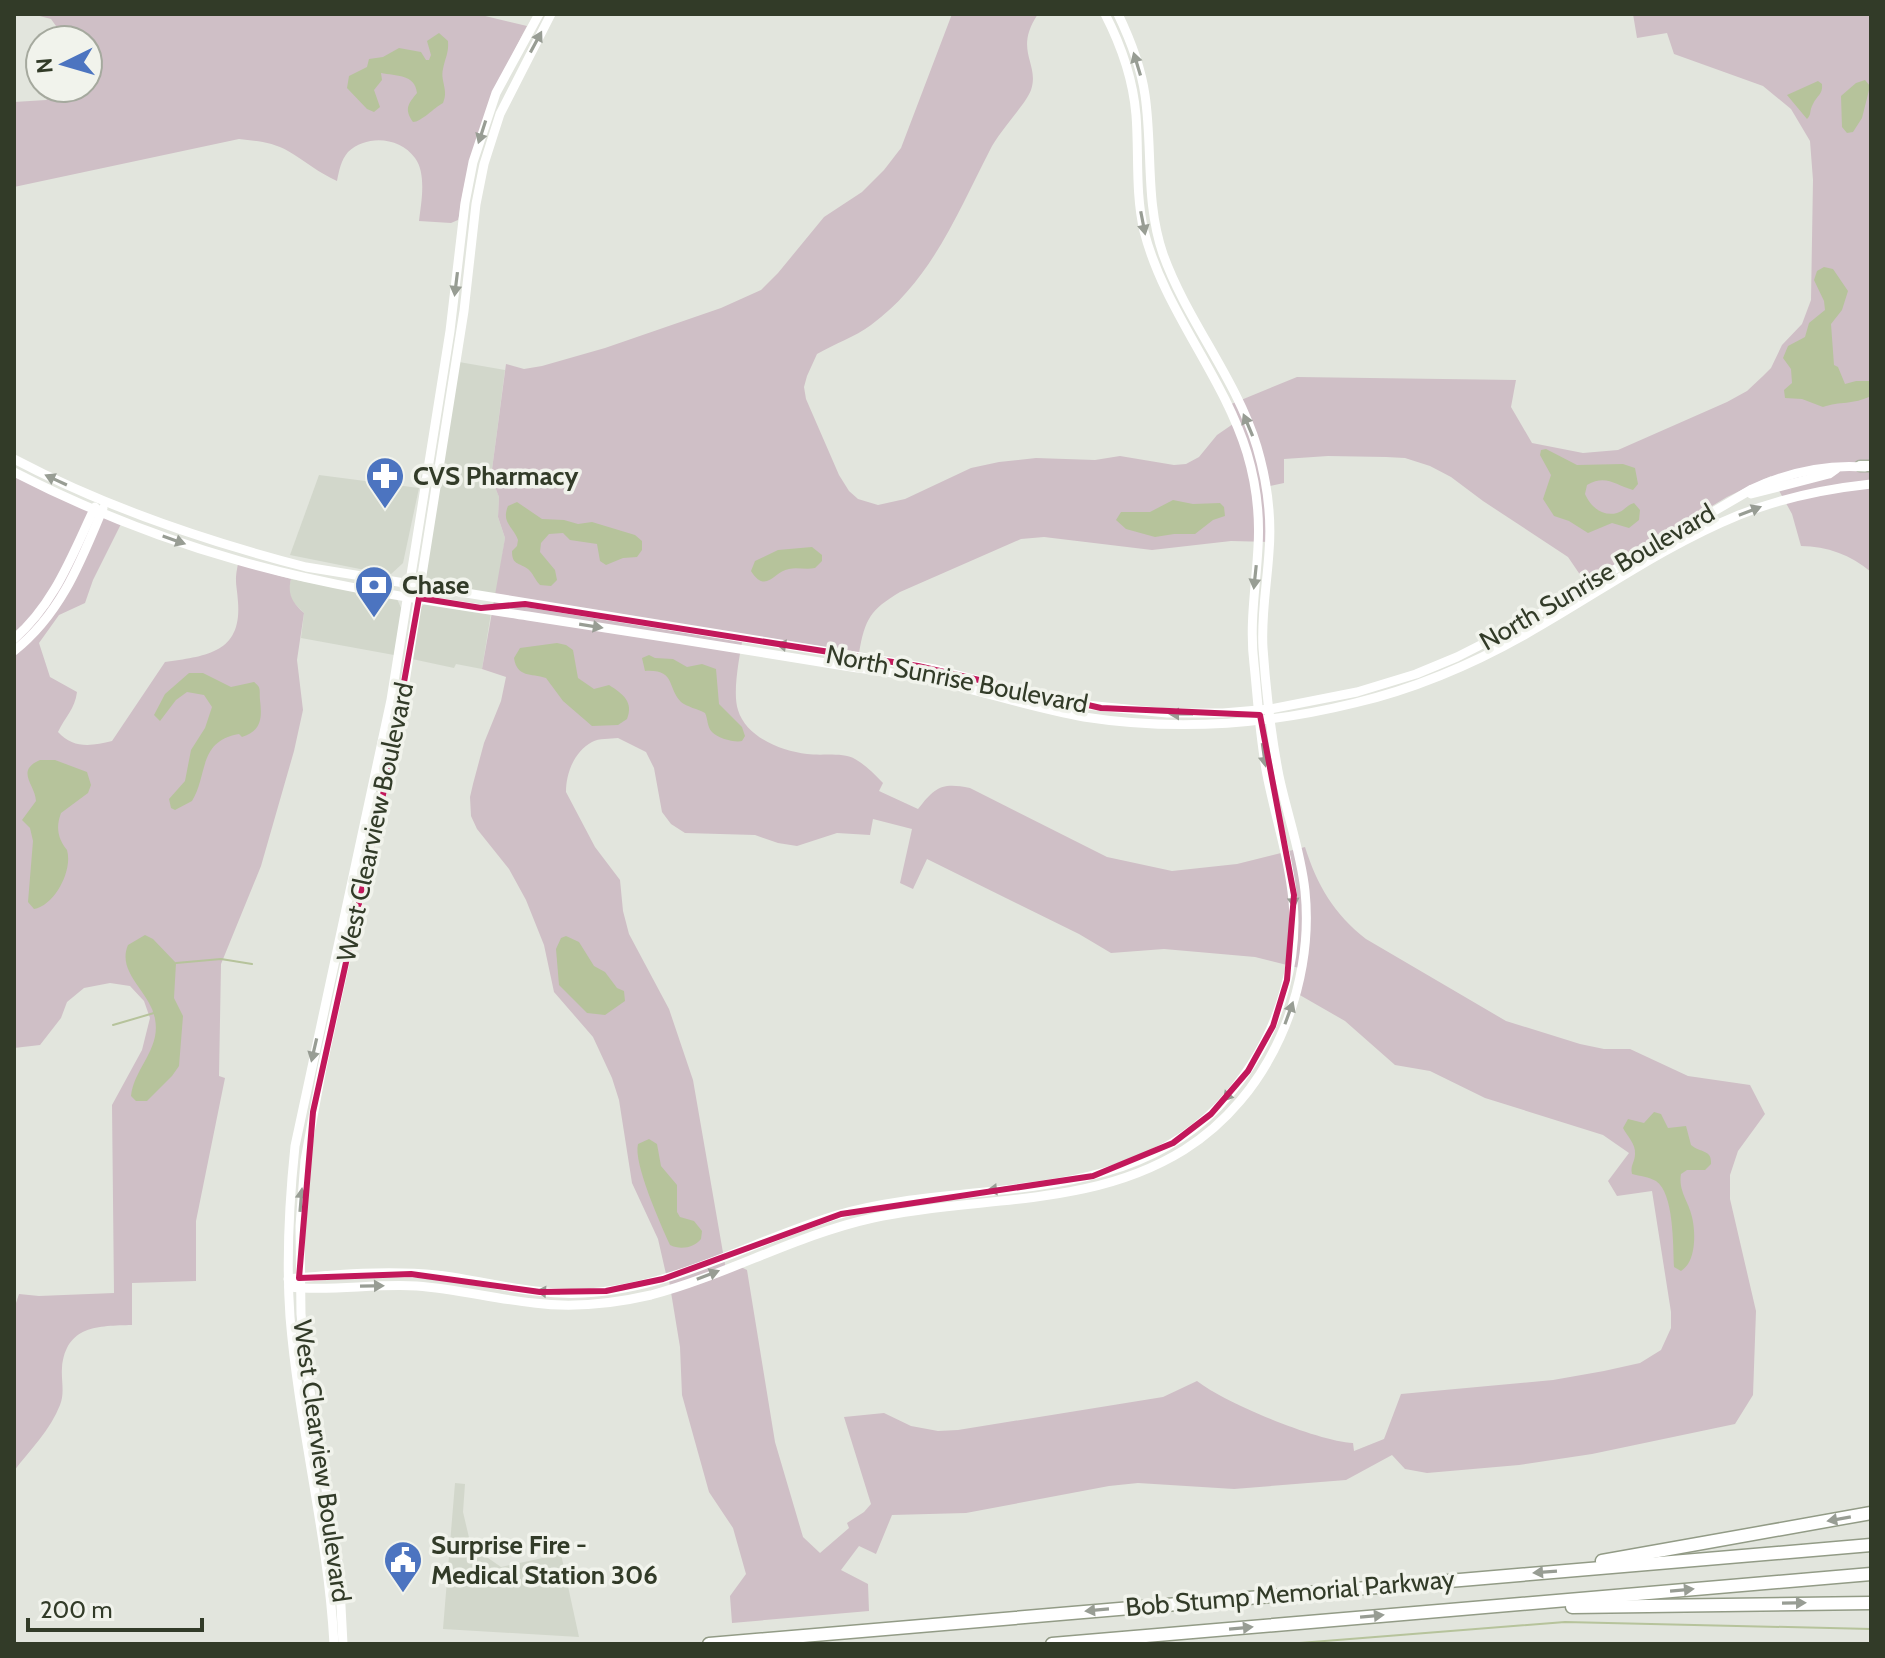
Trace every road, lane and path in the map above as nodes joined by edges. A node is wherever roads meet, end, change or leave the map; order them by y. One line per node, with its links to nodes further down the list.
1 (539, 14): 5 (street, West Clearview Boulevard, one-way to 5)
2 (551, 14): 5 (street, West Clearview Boulevard, one-way to 2)
3 (1105, 14): 21 (street, one-way to 21)
4 (1118, 14): 21 (street, one-way to 4)
5 (470, 207): 16 (street, West Clearview Boulevard)
6 (14, 459): 15 (street, North Sunrise Boulevard, one-way to 6)
7 (1867, 466): 8 (street, North Sunrise Boulevard)
8 (1839, 467): 11 (street); 12 (street, North Sunrise Boulevard)
9 (14, 472): 14 (street, North Sunrise Boulevard)
10 (1871, 484): 13 (street, North Sunrise Boulevard)
11 (1774, 487): 12 (street); 13 (street)
12 (1740, 495): 21 (street, North Sunrise Boulevard)
13 (1779, 501): 21 (street, North Sunrise Boulevard, one-way to 13)
14 (98, 508): 15 (street, North Sunrise Boulevard, one-way to 15); 19 (street); 20 (street)
15 (304, 572): 16 (street, North Sunrise Boulevard)
16 (414, 592): 17 (street, North Sunrise Boulevard); 17 (street, North Sunrise Boulevard); 22 (street, West Clearview Boulevard)
17 (494, 605): 18 (street, North Sunrise Boulevard)
18 (518, 607): 21 (street, North Sunrise Boulevard, one-way to 18); 21 (street, North Sunrise Boulevard, one-way to 21)
19 (14, 639)
20 (14, 651)
21 (1265, 715): 22 (street)
22 (294, 1283): 29 (street, West Clearview Boulevard); 30 (street, West Clearview Boulevard)
23 (1871, 1513): 25 (highway, one-way to 25)
24 (1871, 1545): 25 (highway, Bob Stump Memorial Parkway)
25 (1576, 1570): 31 (highway, Bob Stump Memorial Parkway, one-way to 31)
26 (1871, 1574): 28 (highway, Bob Stump Memorial Parkway, one-way to 26)
27 (1871, 1603): 28 (highway, one-way to 27)
28 (1409, 1613): 32 (highway, Bob Stump Memorial Parkway, one-way to 28)
29 (334, 1644)
30 (343, 1644)
31 (709, 1644)
32 (1052, 1644)

